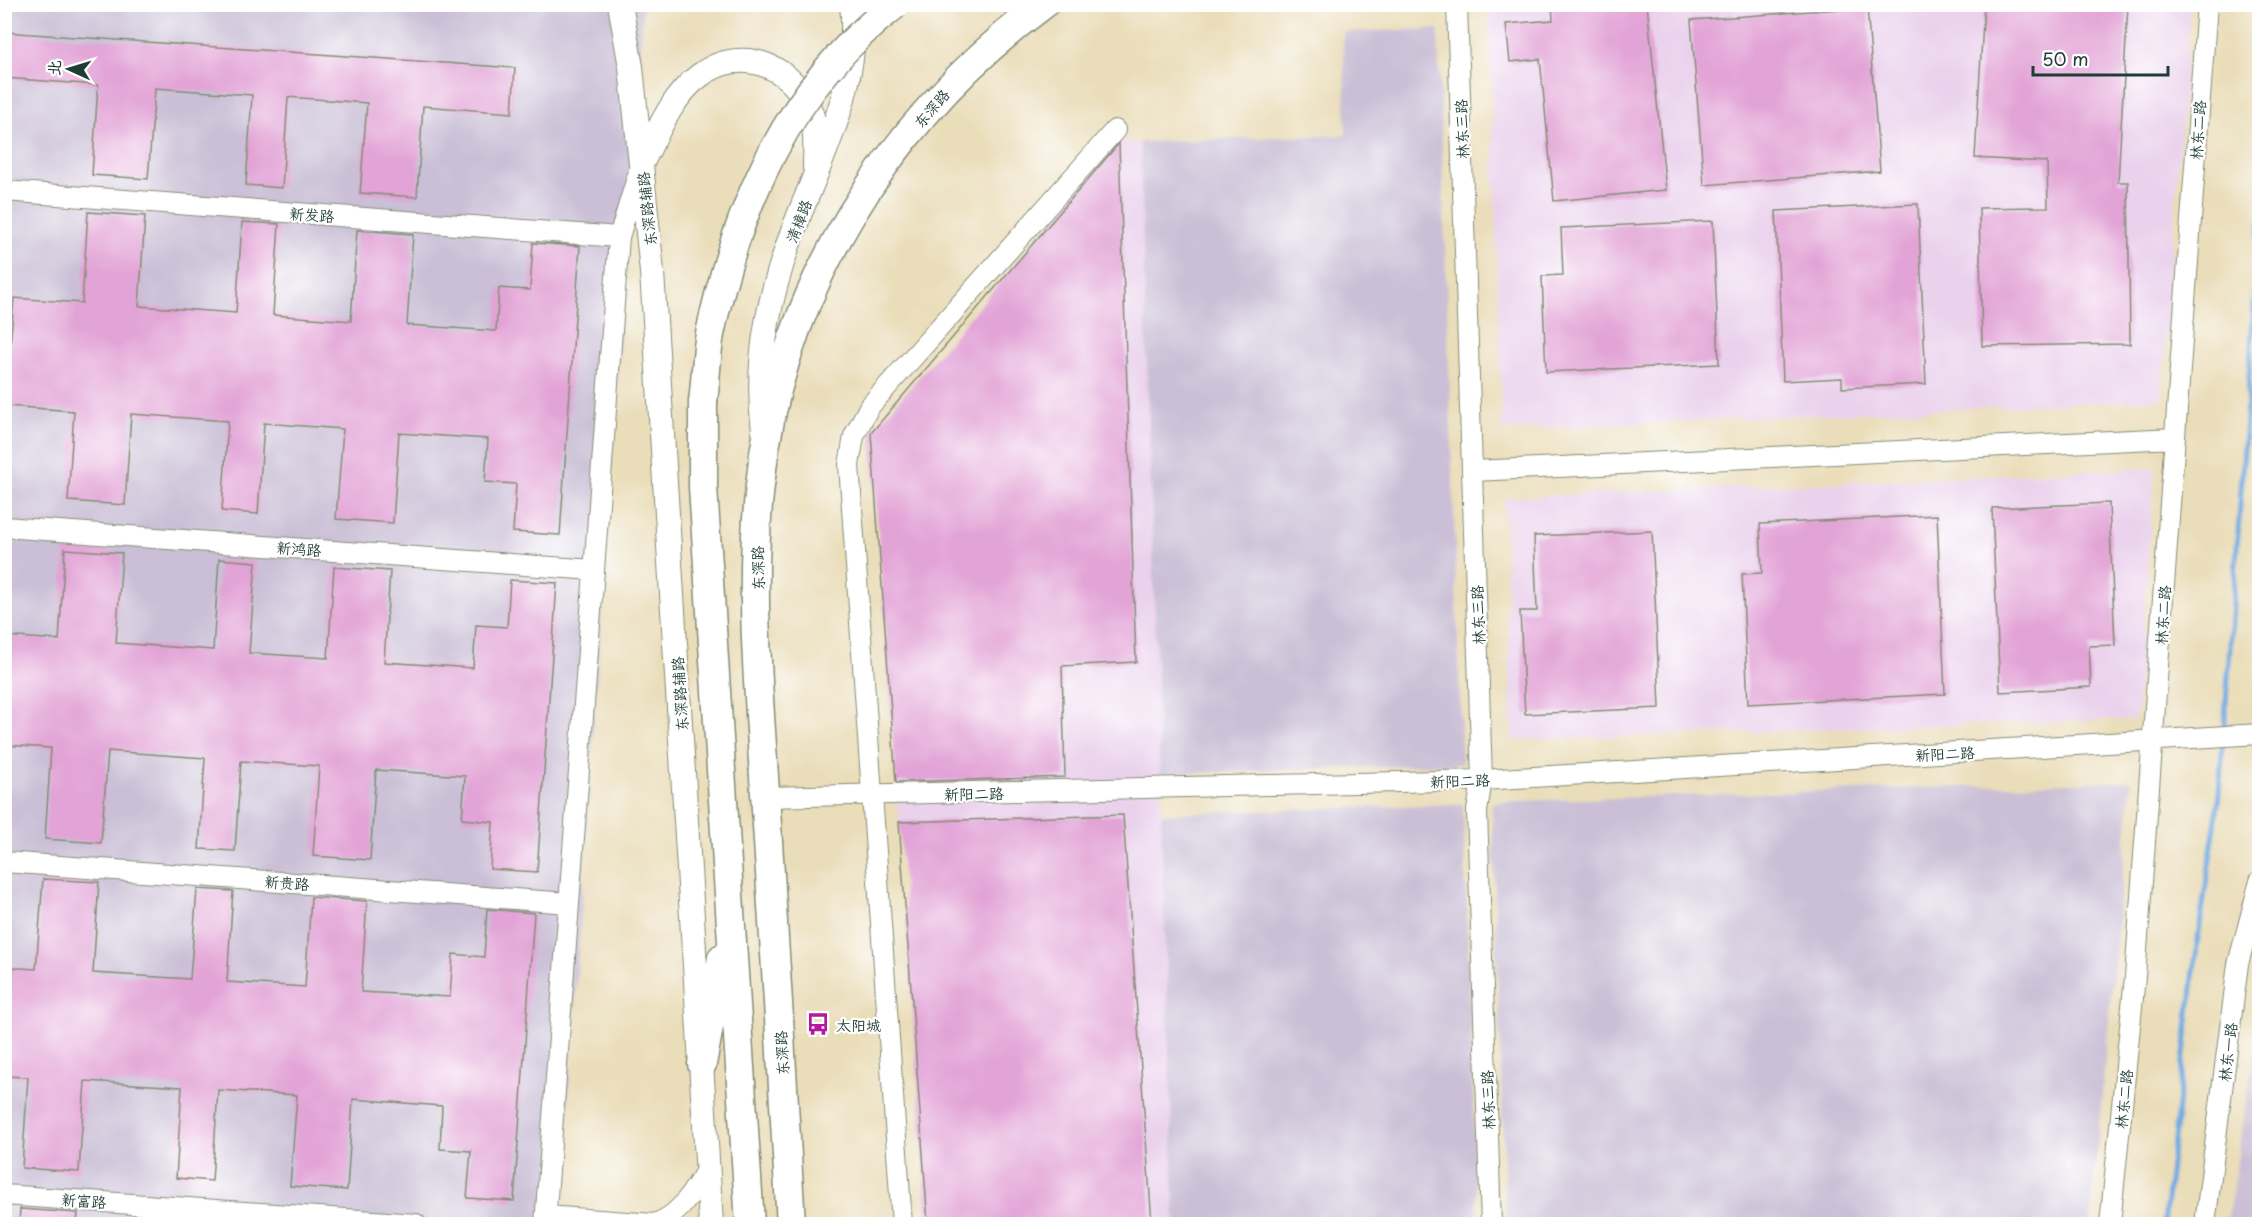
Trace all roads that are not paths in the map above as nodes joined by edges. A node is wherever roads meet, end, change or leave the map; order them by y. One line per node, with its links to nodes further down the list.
1 (620, 4): 8 (main road)
2 (852, 4): 9 (main road, 清樟路)
3 (896, 4): 25 (highway, bridge)
4 (1044, 4): 13 (highway, 东深路)
5 (1457, 4): 14 (street, 林东三路)
6 (2207, 4): 12 (street, 林东二路)
7 (1115, 130): 20 (street)
8 (641, 164): 9 (main road); 11 (street); 26 (main road, 东深路辅路)
9 (815, 176): 13 (main road, 清樟路)
10 (4, 191): 11 (street, 新发路)
11 (619, 237): 16 (street)
12 (2175, 438): 14 (street); 18 (street, 林东二路)
13 (765, 442): 21 (highway, 东深路)
14 (1473, 471): 19 (street, 林东三路)
15 (4, 527): 16 (street, 新鸿路)
16 (594, 570): 24 (street)
17 (2259, 734): 18 (street, 新阳二路)
18 (2152, 741): 19 (street, 新阳二路); 36 (street, 林东二路)
19 (1482, 780): 20 (street, 新阳二路); 35 (street, 林东三路)
20 (871, 796): 21 (street, 新阳二路); 34 (street)
21 (766, 797): 33 (highway, 东深路)
22 (4, 862): 24 (street, 新贵路)
23 (2259, 881): 37 (street, 林东一路)
24 (569, 903): 29 (street)
25 (730, 917): 26 (highway); 32 (highway)
26 (702, 1064): 27 (main road, 东深路辅路)
27 (708, 1168): 29 (street); 31 (main road, 东深路辅路)
28 (4, 1194): 30 (street, 新富路)
29 (545, 1220)
30 (416, 1224)
31 (711, 1224)
32 (750, 1224)
33 (791, 1224)
34 (902, 1224)
35 (1491, 1224)
36 (2110, 1224)
37 (2205, 1224)

